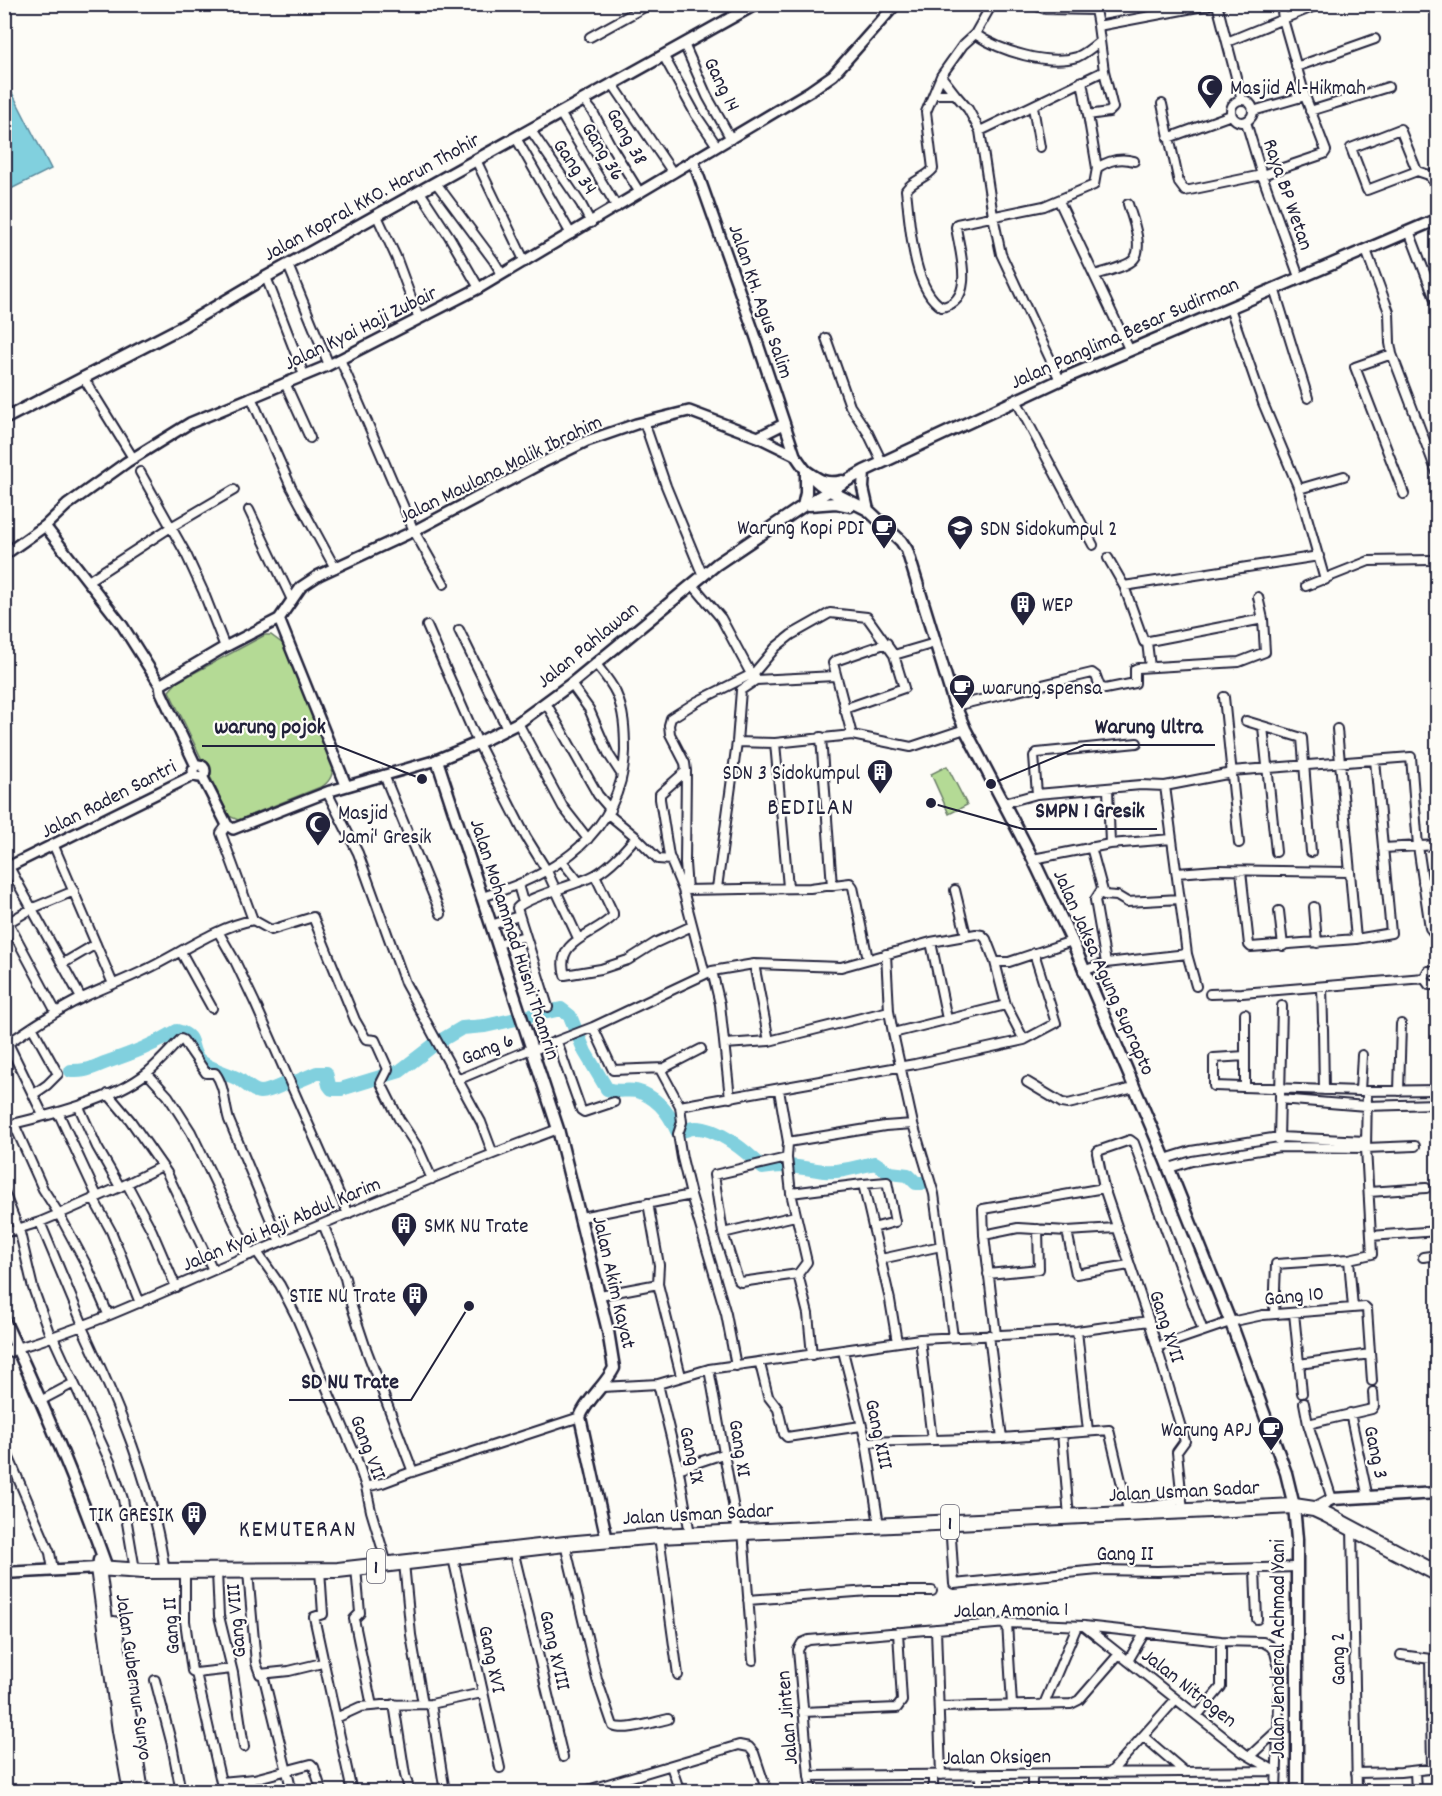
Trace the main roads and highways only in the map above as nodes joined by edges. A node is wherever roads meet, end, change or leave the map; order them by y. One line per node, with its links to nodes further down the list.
1 (756, 4): 3 (main road, Jalan Kopral KKO. Harun Thohir)
2 (1437, 219): 4 (main road, Jalan Panglima Besar Sudirman)
3 (4, 419)
4 (864, 471): 5 (main road, Jalan Panglima Besar Sudirman); 6 (main road); 7 (main road)
5 (830, 491): 6 (main road, Jalan Pahlawan); 7 (main road, Jalan Jaksa Agung Suprapto)
6 (803, 506): 7 (main road); 8 (main road, Jalan Pahlawan)
7 (868, 510): 14 (main road, Jalan Jaksa Agung Suprapto)
8 (437, 760): 9 (main road, Jalan Mohammad Husni Thamrin)
9 (558, 1129): 16 (main road, Jalan Akim Kayat)
10 (4, 1320): 11 (main road)
11 (17, 1348): 12 (main road); 17 (main road)
12 (4, 1353)
13 (1437, 1492): 15 (main road)
14 (1294, 1506): 15 (highway, 1); 16 (highway, Jalan Usman Sadar / 1); 22 (main road, Jalan Jenderal Achmad Yani)
15 (1314, 1509): 19 (highway, 1)
16 (607, 1540): 17 (highway, Jalan Usman Sadar / 1)
17 (103, 1568): 18 (main road); 20 (highway, Jalan Gubernur Suryo); 21 (highway, Jalan Gubernur Suryo)
18 (4, 1573)
19 (1437, 1574)
20 (131, 1791)
21 (141, 1791)
22 (1297, 1791)

